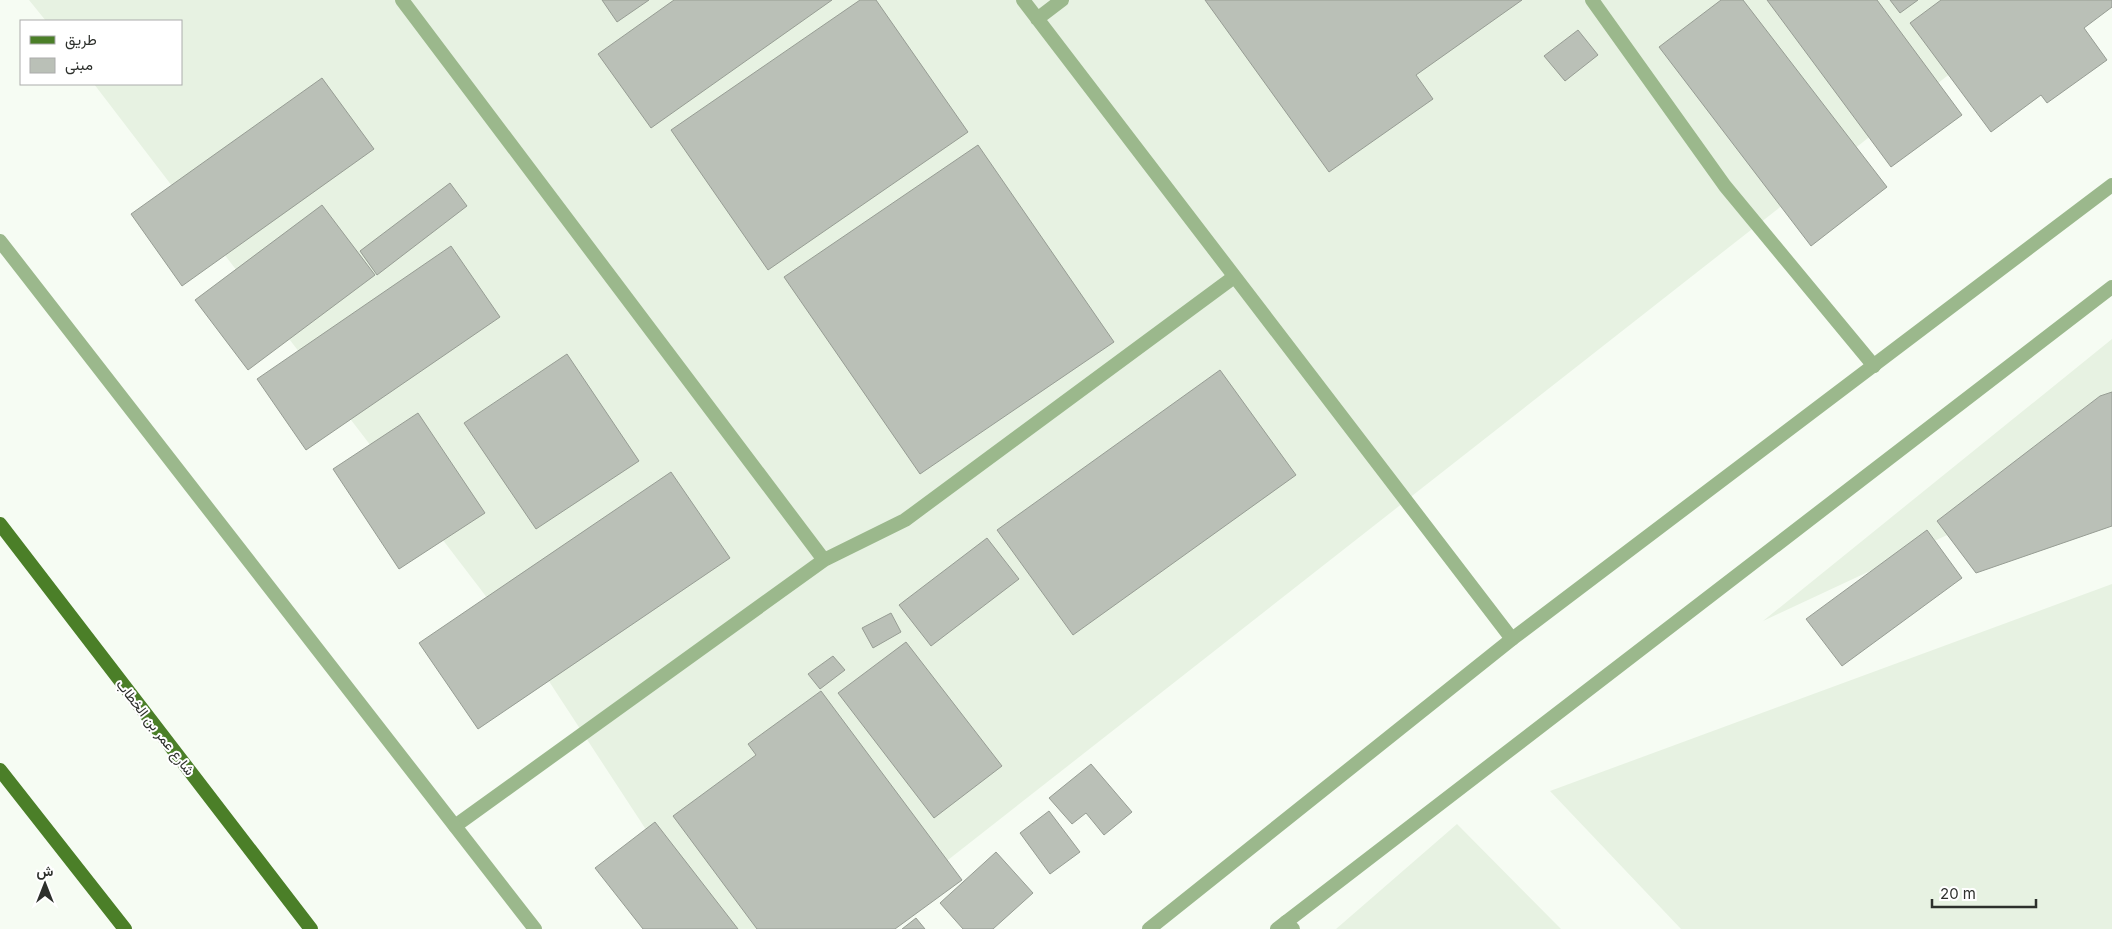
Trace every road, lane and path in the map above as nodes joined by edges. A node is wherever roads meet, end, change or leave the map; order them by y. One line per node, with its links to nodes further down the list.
1 (402, 0): 12 (street)
2 (1023, 0): 5 (street)
3 (1062, 0): 5 (street)
4 (1592, 0): 10 (street)
5 (1038, 19): 8 (street)
6 (2112, 185): 10 (street)
7 (0, 241): 15 (street)
8 (1234, 277): 12 (street); 13 (street)
9 (2112, 287): 16 (street)
10 (1874, 366): 13 (street)
11 (0, 524): 18 (main road, شارع عمر بن الخطاب)
12 (824, 560): 15 (street)
13 (1512, 639): 20 (street)
14 (0, 770): 17 (main road)
15 (454, 826): 19 (street)
16 (1285, 927)
17 (125, 929)
18 (311, 929)
19 (535, 929)
20 (1149, 929)

